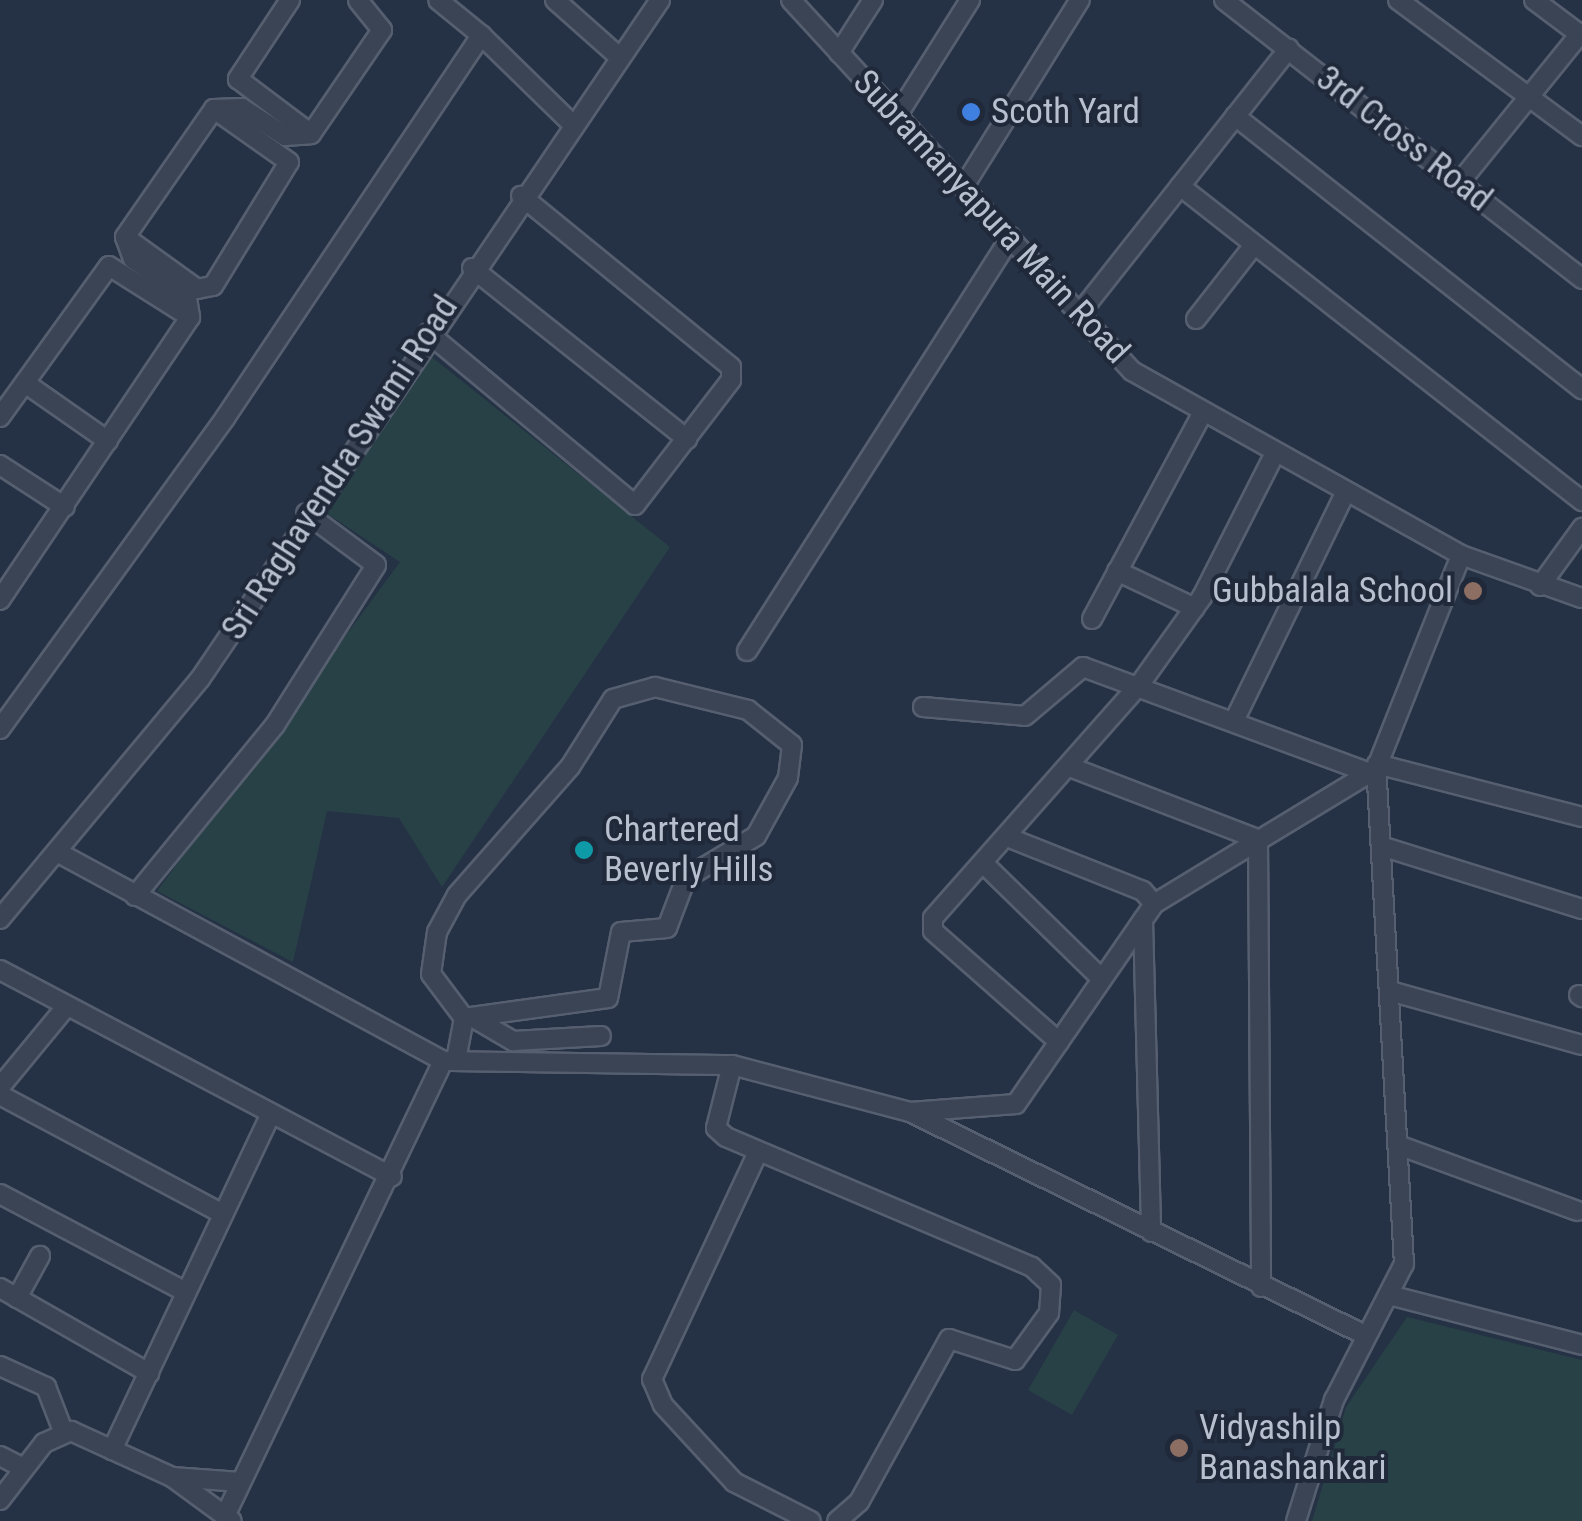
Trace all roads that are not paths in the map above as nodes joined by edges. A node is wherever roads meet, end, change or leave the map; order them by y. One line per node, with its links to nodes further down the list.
1 (290, 0): 23 (street)
2 (358, 0): 23 (street)
3 (438, 0): 13 (street)
4 (555, 0): 17 (street)
5 (660, 0): 17 (street, Sri Raghavendra Swami Road)
6 (791, 0): 16 (street, Subramanyapura Main Road)
7 (872, 0): 16 (street)
8 (970, 0): 20 (street)
9 (1080, 0): 26 (street)
10 (1224, 0): 15 (street, 3rd Cross Road)
11 (1398, 0): 18 (street)
12 (1534, 0): 14 (street)
13 (481, 35): 22 (street); 62 (street)
14 (1581, 35): 18 (street)
15 (1289, 48): 21 (street); 25 (street, 3rd Cross Road)
16 (840, 53): 20 (street, Subramanyapura Main Road)
17 (618, 56): 22 (street, Sri Raghavendra Swami Road)
18 (1530, 95): 24 (street); 25 (street)
19 (214, 109): 23 (street); 29 (street); 29 (street)
20 (897, 116): 26 (street, Subramanyapura Main Road)
21 (1235, 116): 27 (street); 39 (street)
22 (570, 122): 28 (street, Sri Raghavendra Swami Road)
23 (311, 134)
24 (1582, 136)
25 (1460, 182): 33 (street, 3rd Cross Road)
26 (964, 186): 30 (street, Subramanyapura Main Road)
27 (1180, 186): 31 (street); 34 (street)
28 (521, 196): 32 (street, Sri Raghavendra Swami Road); 42 (street)
29 (124, 237): 35 (street)
30 (1011, 237): 34 (street, Subramanyapura Main Road); 58 (street)
31 (1254, 244): 36 (street); 47 (street)
32 (472, 268): 37 (street, Sri Raghavendra Swami Road); 42 (street)
33 (1582, 279)
34 (1080, 313): 40 (street, Subramanyapura Main Road)
35 (190, 317): 38 (street); 43 (street)
36 (1196, 319)
37 (428, 333): 42 (street); 49 (street, Sri Raghavendra Swami Road)
38 (25, 382): 41 (street); 43 (street)
39 (1582, 388)
40 (1203, 412): 44 (street, Subramanyapura Main Road); 52 (street)
41 (0, 417)
42 (687, 440)
43 (108, 441): 48 (street)
44 (1275, 453): 46 (street, Subramanyapura Main Road); 56 (street)
45 (0, 466): 48 (street)
46 (1346, 493): 51 (street, Subramanyapura Main Road); 61 (street)
47 (1582, 501)
48 (65, 508): 55 (street)
49 (306, 512): 69 (street, Sri Raghavendra Swami Road); 71 (street)
50 (1582, 528): 53 (street)
51 (1461, 555): 53 (street, Subramanyapura Main Road); 64 (street)
52 (1118, 571): 56 (street); 57 (street)
53 (1540, 586): 54 (street, Subramanyapura Main Road)
54 (1582, 598)
55 (0, 600)
56 (1195, 608): 59 (street)
57 (1092, 619)
58 (747, 651)
59 (1140, 684): 60 (street); 61 (street); 63 (street)
60 (923, 708)
61 (1234, 721): 64 (street)
62 (0, 729)
63 (1070, 767): 66 (street); 67 (street)
64 (1374, 769): 65 (street); 67 (street); 68 (street)
65 (1582, 817)
66 (1007, 837): 70 (street); 73 (street)
67 (1258, 839): 73 (street); 97 (street)
68 (1381, 846): 72 (street); 77 (street)
69 (58, 852): 71 (street); 74 (street, Sri Raghavendra Swami Road)
70 (983, 863): 76 (street); 81 (street)
71 (134, 896): 83 (street)
72 (1582, 909)
73 (1148, 912): 76 (street); 95 (street)
74 (0, 919)
75 (0, 970): 78 (street)
76 (1102, 979): 81 (street)
77 (1390, 991): 82 (street); 89 (street)
78 (66, 1007): 85 (street); 88 (street)
79 (468, 1018): 79 (street); 80 (street); 83 (street)
80 (600, 1036)
81 (1059, 1042): 87 (street)
82 (1582, 1044)
83 (449, 1061): 84 (street); 91 (street)
84 (732, 1066): 87 (street); 90 (street)
85 (0, 1087)
86 (0, 1095): 94 (street)
87 (910, 1112): 95 (street)
88 (269, 1118): 91 (street); 94 (street)
89 (1398, 1144): 93 (street); 100 (street)
90 (758, 1152): 115 (street); 116 (street)
91 (392, 1177): 111 (street)
92 (0, 1194): 99 (street)
93 (1577, 1211)
94 (224, 1214): 99 (street)
95 (1150, 1232): 97 (street)
96 (40, 1256): 101 (street)
97 (1261, 1287): 102 (street)
98 (0, 1288): 101 (street)
99 (186, 1292): 105 (street)
100 (1393, 1296): 102 (street); 103 (street)
101 (18, 1298): 105 (street)
102 (1367, 1336): 117 (street)
103 (1582, 1345)
104 (0, 1366): 106 (street)
105 (149, 1373): 107 (street)
106 (63, 1431): 107 (street); 109 (street)
107 (112, 1450): 110 (street)
108 (0, 1456): 109 (street)
109 (24, 1468): 112 (street)
110 (172, 1477): 111 (street); 113 (street)
111 (242, 1482): 113 (street)
112 (0, 1500)
113 (223, 1514): 114 (street)
114 (199, 1521)
115 (811, 1521)
116 (837, 1521)
117 (1296, 1521)

